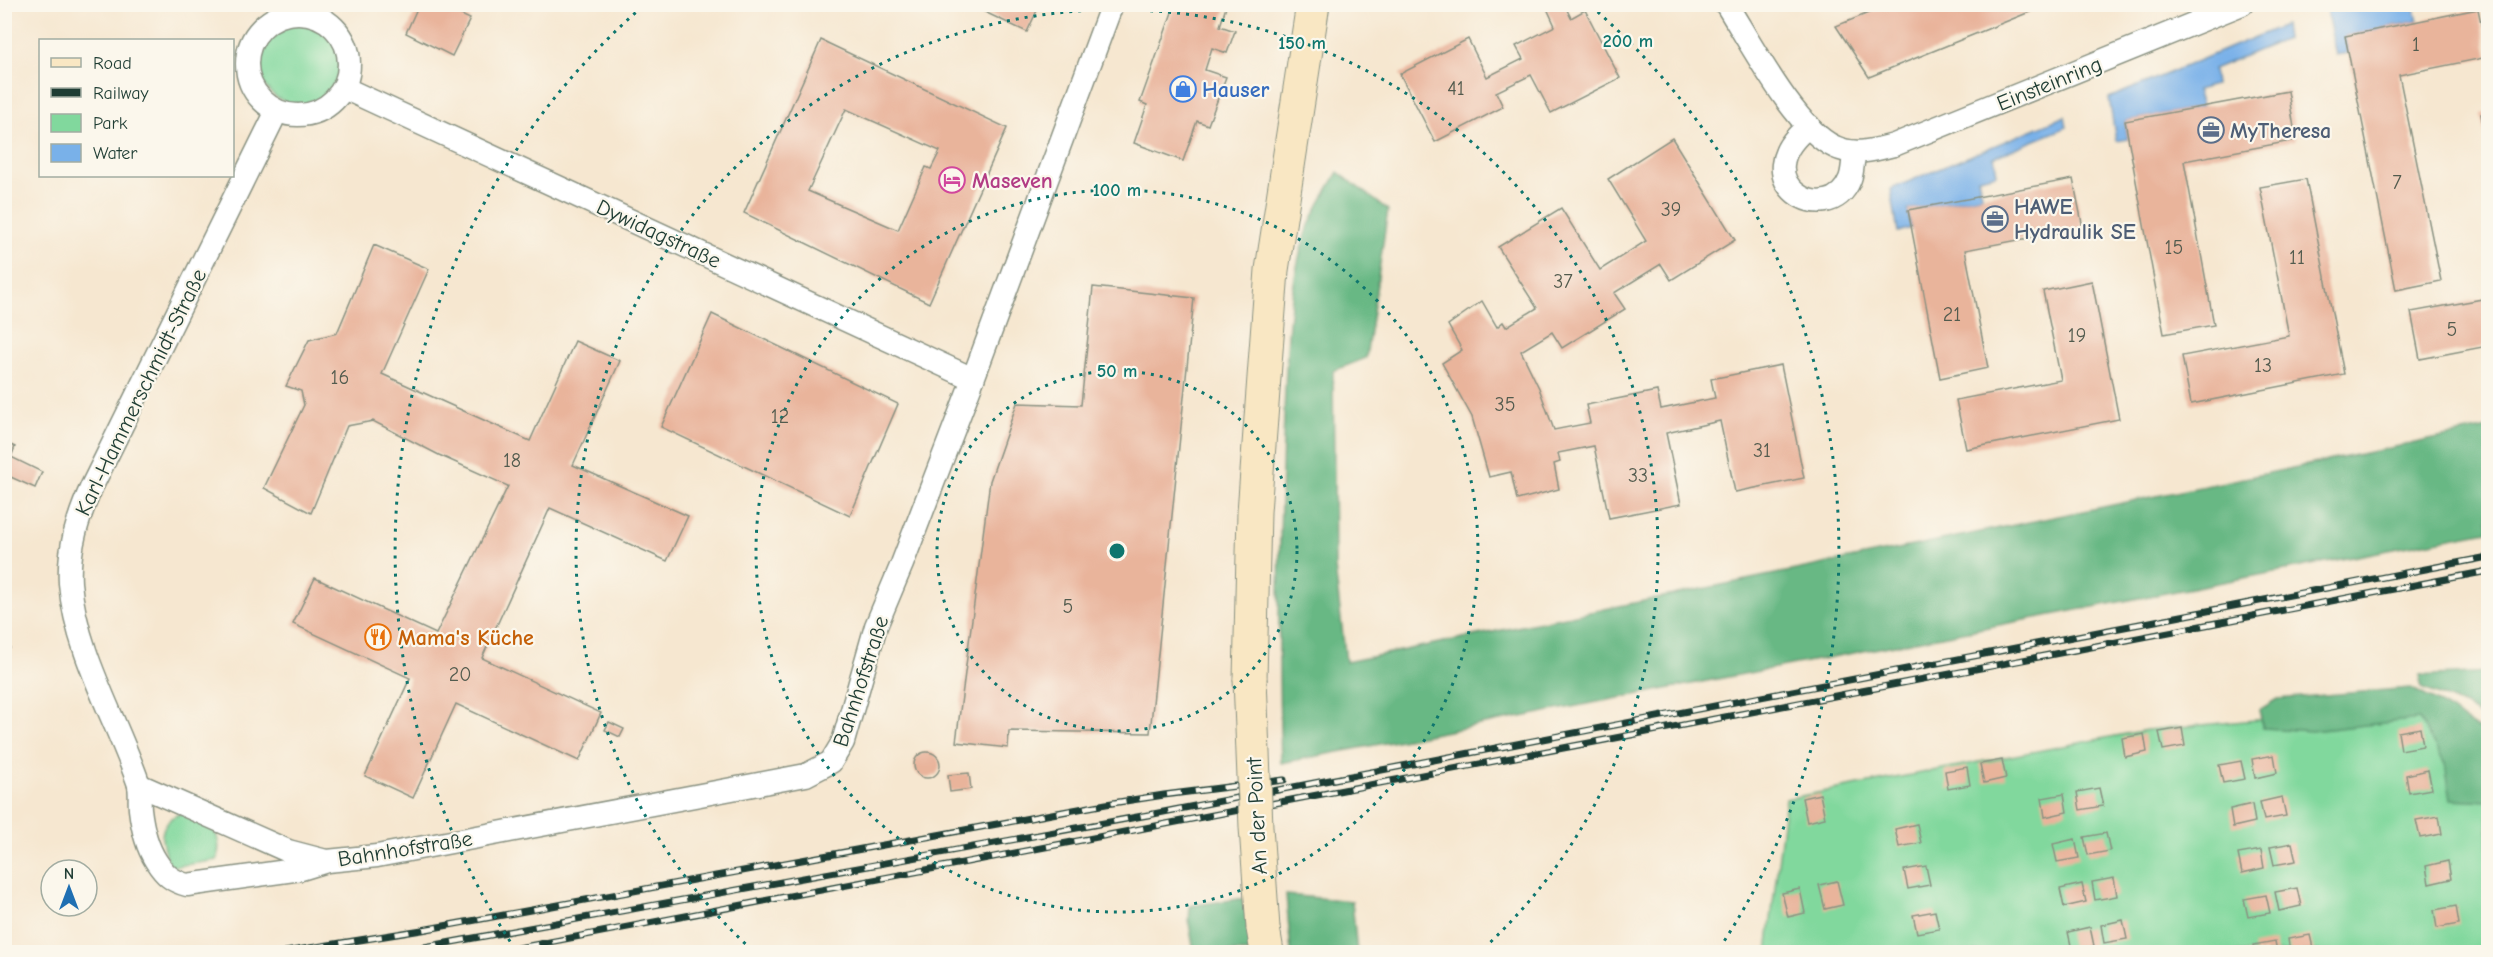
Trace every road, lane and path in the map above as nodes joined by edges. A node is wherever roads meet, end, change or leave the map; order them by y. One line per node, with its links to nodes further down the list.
1 (1112, 4): 10 (street, Bahnhofstraße)
2 (1726, 4): 8 (street)
3 (2242, 4): 9 (street, Einsteinring)
4 (1313, 6): 14 (street, An der Point, bridge)
5 (311, 9): 6 (street); 7 (street)
6 (344, 88): 7 (street); 10 (street, Dywidagstraße)
7 (277, 111): 11 (street, Karl-Hammerschmidt-Straße)
8 (1809, 126): 9 (street); 9 (street)
9 (1854, 152)
10 (973, 379): 12 (street, Bahnhofstraße)
11 (139, 785): 12 (street); 13 (street, Karl-Hammerschmidt-Straße)
12 (327, 861): 13 (street, Bahnhofstraße)
13 (172, 881)
14 (1265, 940)

